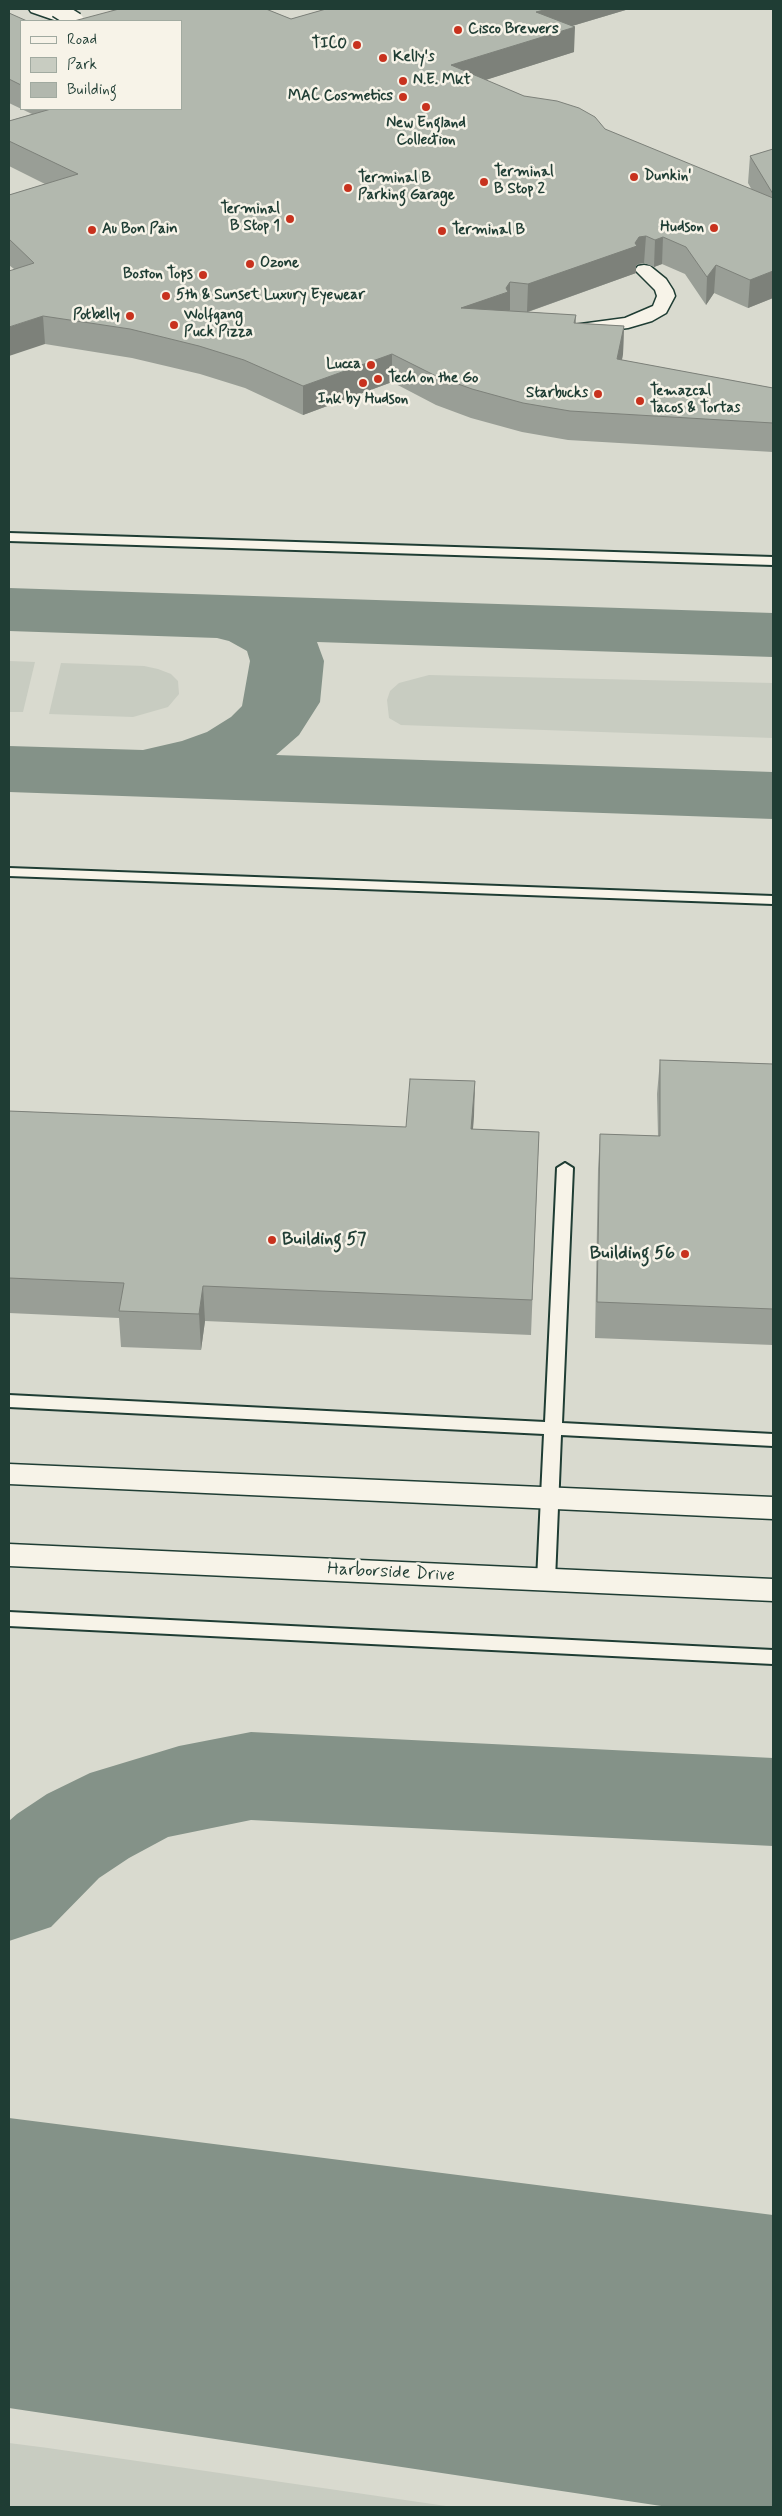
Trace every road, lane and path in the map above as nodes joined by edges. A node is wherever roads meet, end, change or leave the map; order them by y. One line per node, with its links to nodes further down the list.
1 (36, 9): 2 (street)
2 (59, 12): 3 (street, bridge); 4 (street)
3 (74, 20)
4 (79, 20)
5 (644, 270): 6 (street)
6 (565, 328)
7 (9, 537): 8 (lane)
8 (773, 561)
9 (9, 872): 10 (lane)
10 (773, 900)
11 (565, 1168): 13 (lane)
12 (9, 1401): 13 (lane)
13 (553, 1429): 14 (lane); 16 (lane)
14 (773, 1440)
15 (9, 1474): 16 (street)
16 (549, 1498): 17 (street); 19 (lane)
17 (773, 1508)
18 (9, 1554): 19 (street, Harborside Drive)
19 (546, 1580): 20 (street, Harborside Drive)
20 (773, 1590)
21 (9, 1619): 22 (lane)
22 (773, 1656)

